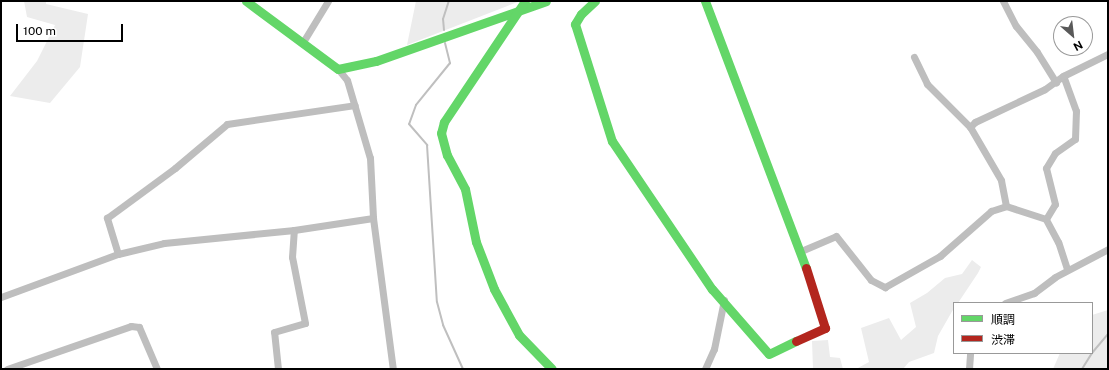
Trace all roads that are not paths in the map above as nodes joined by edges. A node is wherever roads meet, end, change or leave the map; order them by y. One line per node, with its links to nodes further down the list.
1 (246, 1): 9 (street)
2 (328, 1): 9 (street)
3 (525, 1): 8 (street)
4 (546, 1): 8 (street)
5 (595, 1): 26 (street)
6 (706, 1): 22 (street)
7 (1003, 1): 14 (street)
8 (517, 11): 12 (street); 33 (street)
9 (303, 42): 12 (street)
10 (1108, 54): 13 (street)
11 (914, 57): 16 (street)
12 (338, 69): 15 (street)
13 (1062, 76): 14 (street); 19 (street)
14 (1056, 82): 16 (street)
15 (356, 104): 18 (street); 23 (street)
16 (970, 127): 17 (street)
17 (1006, 206): 19 (street); 22 (street)
18 (373, 218): 20 (street); 32 (street)
19 (1046, 219): 24 (street)
20 (294, 230): 23 (street); 31 (street)
21 (1108, 249): 24 (street)
22 (801, 251): 26 (street)
23 (118, 254): 25 (street)
24 (1068, 269): 27 (street)
25 (1, 297)
26 (724, 300): 34 (street)
27 (1008, 302)
28 (970, 354): 35 (street)
29 (7, 369): 30 (street)
30 (157, 369)
31 (278, 369)
32 (393, 369)
33 (552, 369)
34 (706, 369)
35 (968, 369)

